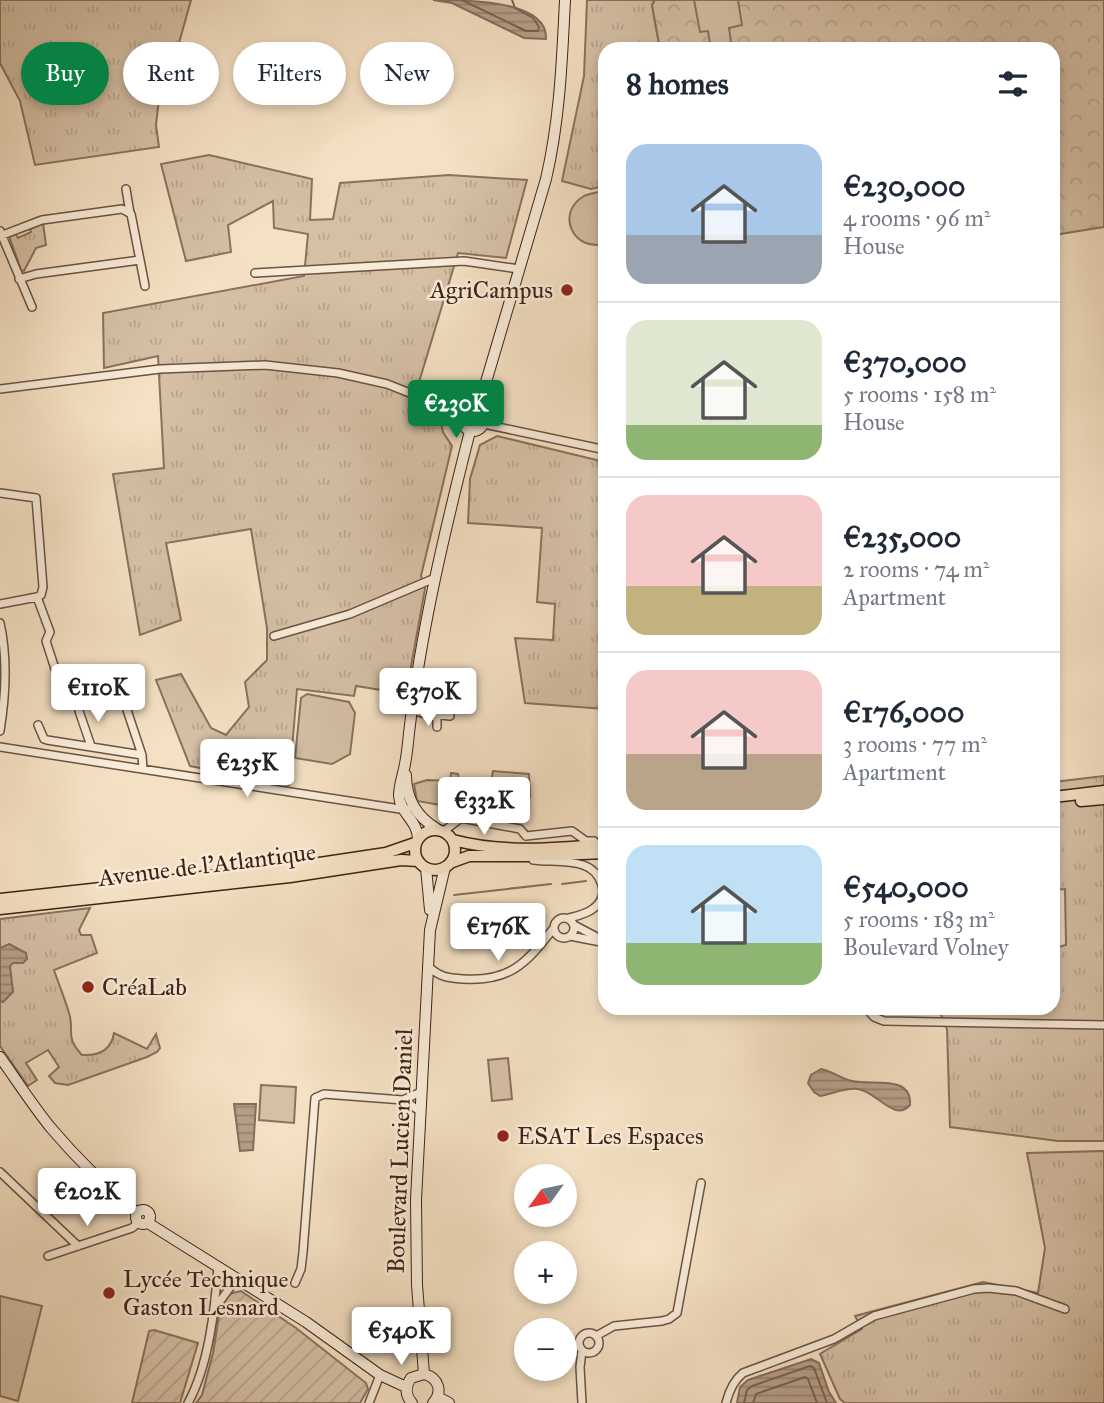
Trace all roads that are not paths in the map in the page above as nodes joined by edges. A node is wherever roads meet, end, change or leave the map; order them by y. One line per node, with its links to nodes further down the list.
1 (565, 0): 6 (street)
2 (126, 189): 3 (street)
3 (131, 214): 4 (street); 5 (street)
4 (1, 234): 8 (street)
5 (140, 260): 8 (street); 9 (street)
6 (519, 269): 7 (street); 12 (street)
7 (255, 273)
8 (19, 279): 10 (street)
9 (145, 286)
10 (32, 307)
11 (0, 389): 13 (street)
12 (478, 409): 13 (street); 14 (street)
13 (463, 414): 15 (street)
14 (484, 424): 15 (street); 16 (street)
15 (470, 430): 18 (street)
16 (598, 448)
17 (0, 493): 19 (street)
18 (435, 578): 22 (street); 26 (street)
19 (37, 597): 20 (street); 24 (street)
20 (0, 604)
21 (0, 623): 23 (street)
22 (274, 636)
23 (3, 671): 32 (street)
24 (58, 678)
25 (126, 707): 37 (street)
26 (412, 710): 28 (street); 38 (street)
27 (79, 711): 34 (street)
28 (437, 715): 29 (street); 31 (street)
29 (450, 716)
30 (38, 725): 33 (street)
31 (437, 727)
32 (0, 731)
33 (47, 740): 34 (street); 36 (street)
34 (90, 746): 37 (street)
35 (0, 747): 36 (street)
36 (43, 754): 39 (street)
37 (142, 755): 39 (street)
38 (405, 764): 44 (street); 45 (street)
39 (143, 769): 44 (street)
40 (1104, 791): 41 (main road)
41 (1060, 796)
42 (1104, 799): 43 (main road)
43 (1060, 803)
44 (402, 809): 45 (street); 48 (street)
45 (421, 816): 46 (street)
46 (445, 834): 47 (street); 48 (main road); 52 (main road); 55 (main road)
47 (526, 836): 49 (street); 52 (street)
48 (417, 840): 54 (main road); 57 (main road, Avenue de l'Atlantique)
49 (598, 846)
50 (598, 848): 52 (main road)
51 (598, 848): 53 (main road)
52 (520, 849)
53 (494, 857): 55 (main road); 56 (street)
54 (422, 865): 55 (main road); 59 (main road, Avenue de l'Atlantique); 62 (street, Boulevard Lucien Daniel)
55 (448, 865): 62 (street, Boulevard Lucien Daniel)
56 (598, 877)
57 (0, 900)
58 (598, 904): 60 (street)
59 (0, 909)
60 (571, 922): 61 (street); 63 (street); 64 (street)
61 (553, 929): 63 (street); 66 (street)
62 (430, 930): 66 (street, Boulevard Lucien Daniel)
63 (569, 936): 65 (street)
64 (598, 939)
65 (598, 941)
66 (428, 966): 70 (street, Boulevard Lucien Daniel)
67 (872, 1015): 68 (street)
68 (1104, 1026)
69 (0, 1057): 75 (street)
70 (421, 1093): 71 (street); 72 (street, Boulevard Lucien Daniel)
71 (403, 1100): 72 (street); 80 (street)
72 (421, 1111): 85 (street, Boulevard Lucien Daniel)
73 (0, 1172): 76 (street)
74 (701, 1183): 83 (street)
75 (141, 1220): 76 (street); 78 (street)
76 (78, 1246): 77 (street)
77 (48, 1256)
78 (218, 1266): 79 (street); 81 (street)
79 (237, 1278): 81 (street); 86 (street)
80 (295, 1283)
81 (214, 1308): 89 (street)
82 (1065, 1309): 94 (street)
83 (596, 1336): 84 (street); 84 (street)
84 (582, 1351): 93 (street)
85 (424, 1374): 87 (street); 88 (street)
86 (380, 1375): 87 (street); 90 (street)
87 (407, 1387): 91 (street)
88 (435, 1400): 92 (street)
89 (188, 1403)
90 (369, 1403)
91 (412, 1403)
92 (449, 1403)
93 (582, 1403)
94 (726, 1403)

